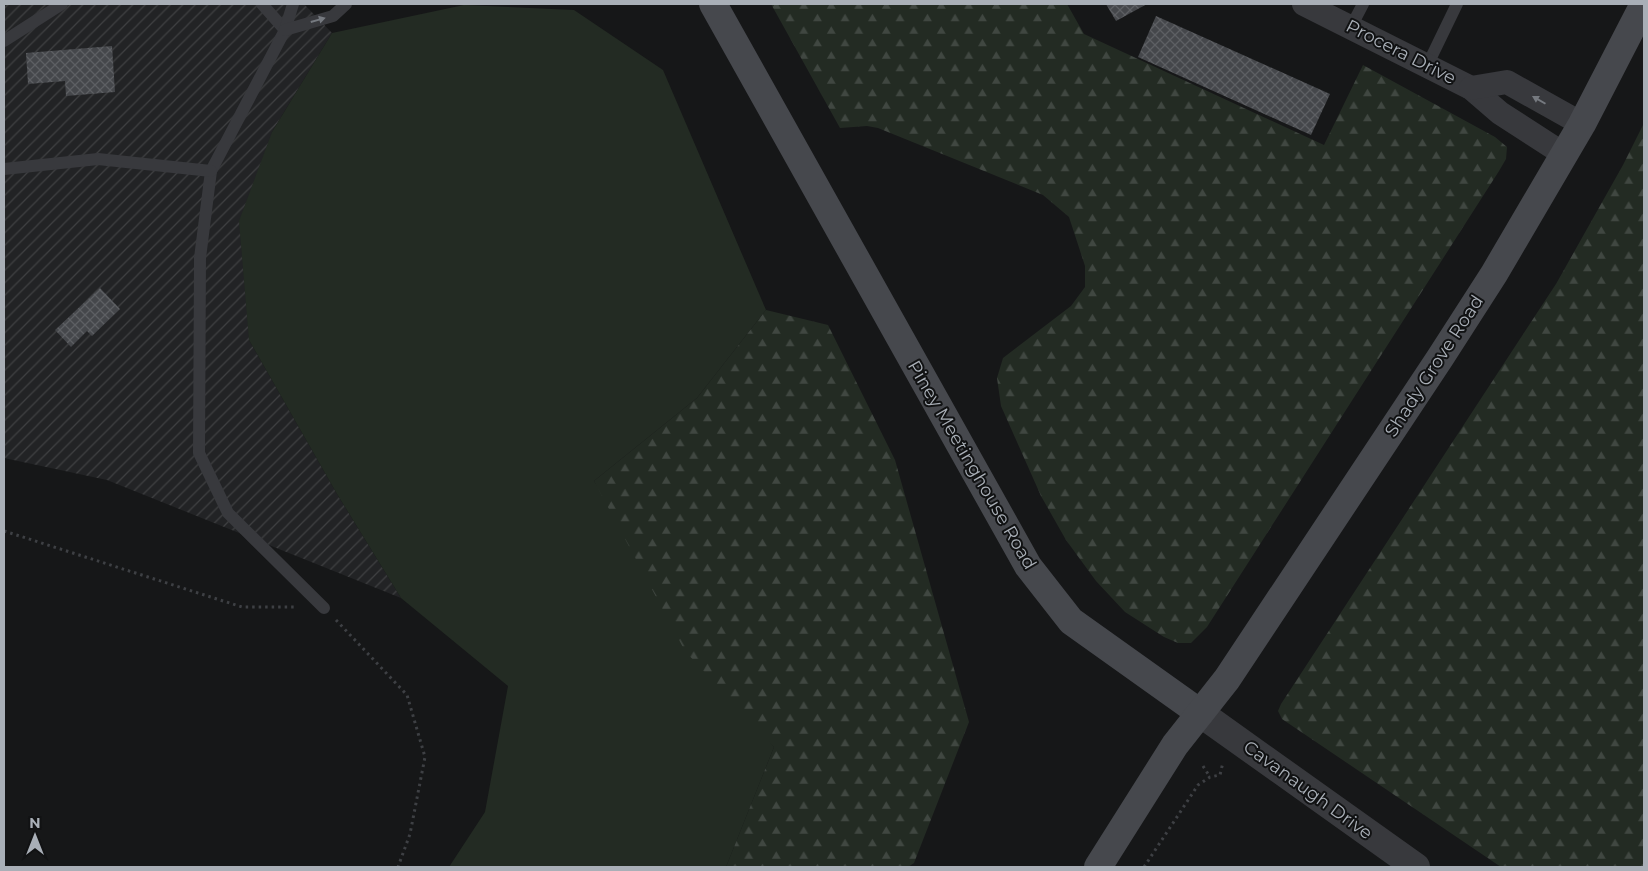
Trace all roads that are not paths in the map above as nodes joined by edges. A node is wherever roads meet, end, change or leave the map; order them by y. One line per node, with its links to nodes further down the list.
1 (62, 4): 12 (lane)
2 (262, 4): 11 (lane)
3 (293, 4): 11 (lane)
4 (346, 4): 11 (lane, one-way to 4)
5 (713, 4): 20 (main road, Piney Meetinghouse Road)
6 (1304, 4): 10 (street, Procera Drive)
7 (1363, 4): 10 (lane)
8 (1457, 4): 13 (lane)
9 (1644, 4): 15 (main road, Shady Grove Road)
10 (1351, 27): 13 (street, Procera Drive)
11 (285, 30): 18 (lane)
12 (4, 41)
13 (1427, 66): 14 (street, Procera Drive)
14 (1471, 88): 15 (street, Procera Drive, one-way to 14); 16 (street, Procera Drive)
15 (1582, 124): 16 (main road, Shady Grove Road)
16 (1564, 155): 20 (main road, Shady Grove Road)
17 (4, 169): 18 (lane)
18 (211, 171): 19 (lane)
19 (324, 608)
20 (1200, 713): 21 (main road); 22 (street, Cavanaugh Drive)
21 (1098, 867)
22 (1416, 867)

